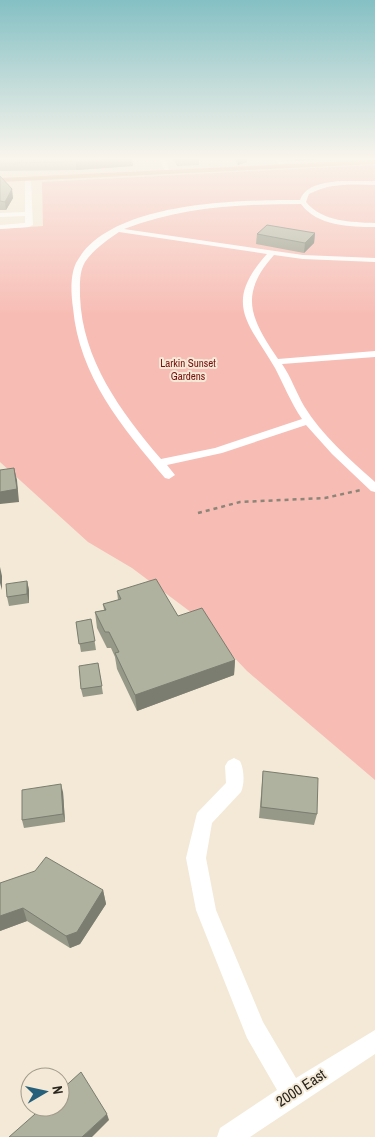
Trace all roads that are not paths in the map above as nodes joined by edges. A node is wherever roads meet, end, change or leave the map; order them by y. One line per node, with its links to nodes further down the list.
1 (177, 211): 7 (street)
2 (311, 211): 5 (street)
3 (29, 214): 4 (street); 6 (street)
4 (0, 215)
5 (375, 225)
6 (0, 227)
7 (118, 230): 8 (street); 13 (street)
8 (272, 253): 9 (street); 11 (street)
9 (375, 260)
10 (375, 354): 11 (street)
11 (275, 362): 12 (street)
12 (309, 420): 13 (street); 15 (street)
13 (158, 463): 14 (street)
14 (169, 475)
15 (374, 487)
16 (234, 766): 18 (street)
17 (375, 1041): 18 (street, 2000 East)
18 (292, 1094): 19 (street, 2000 East)
19 (229, 1137)

